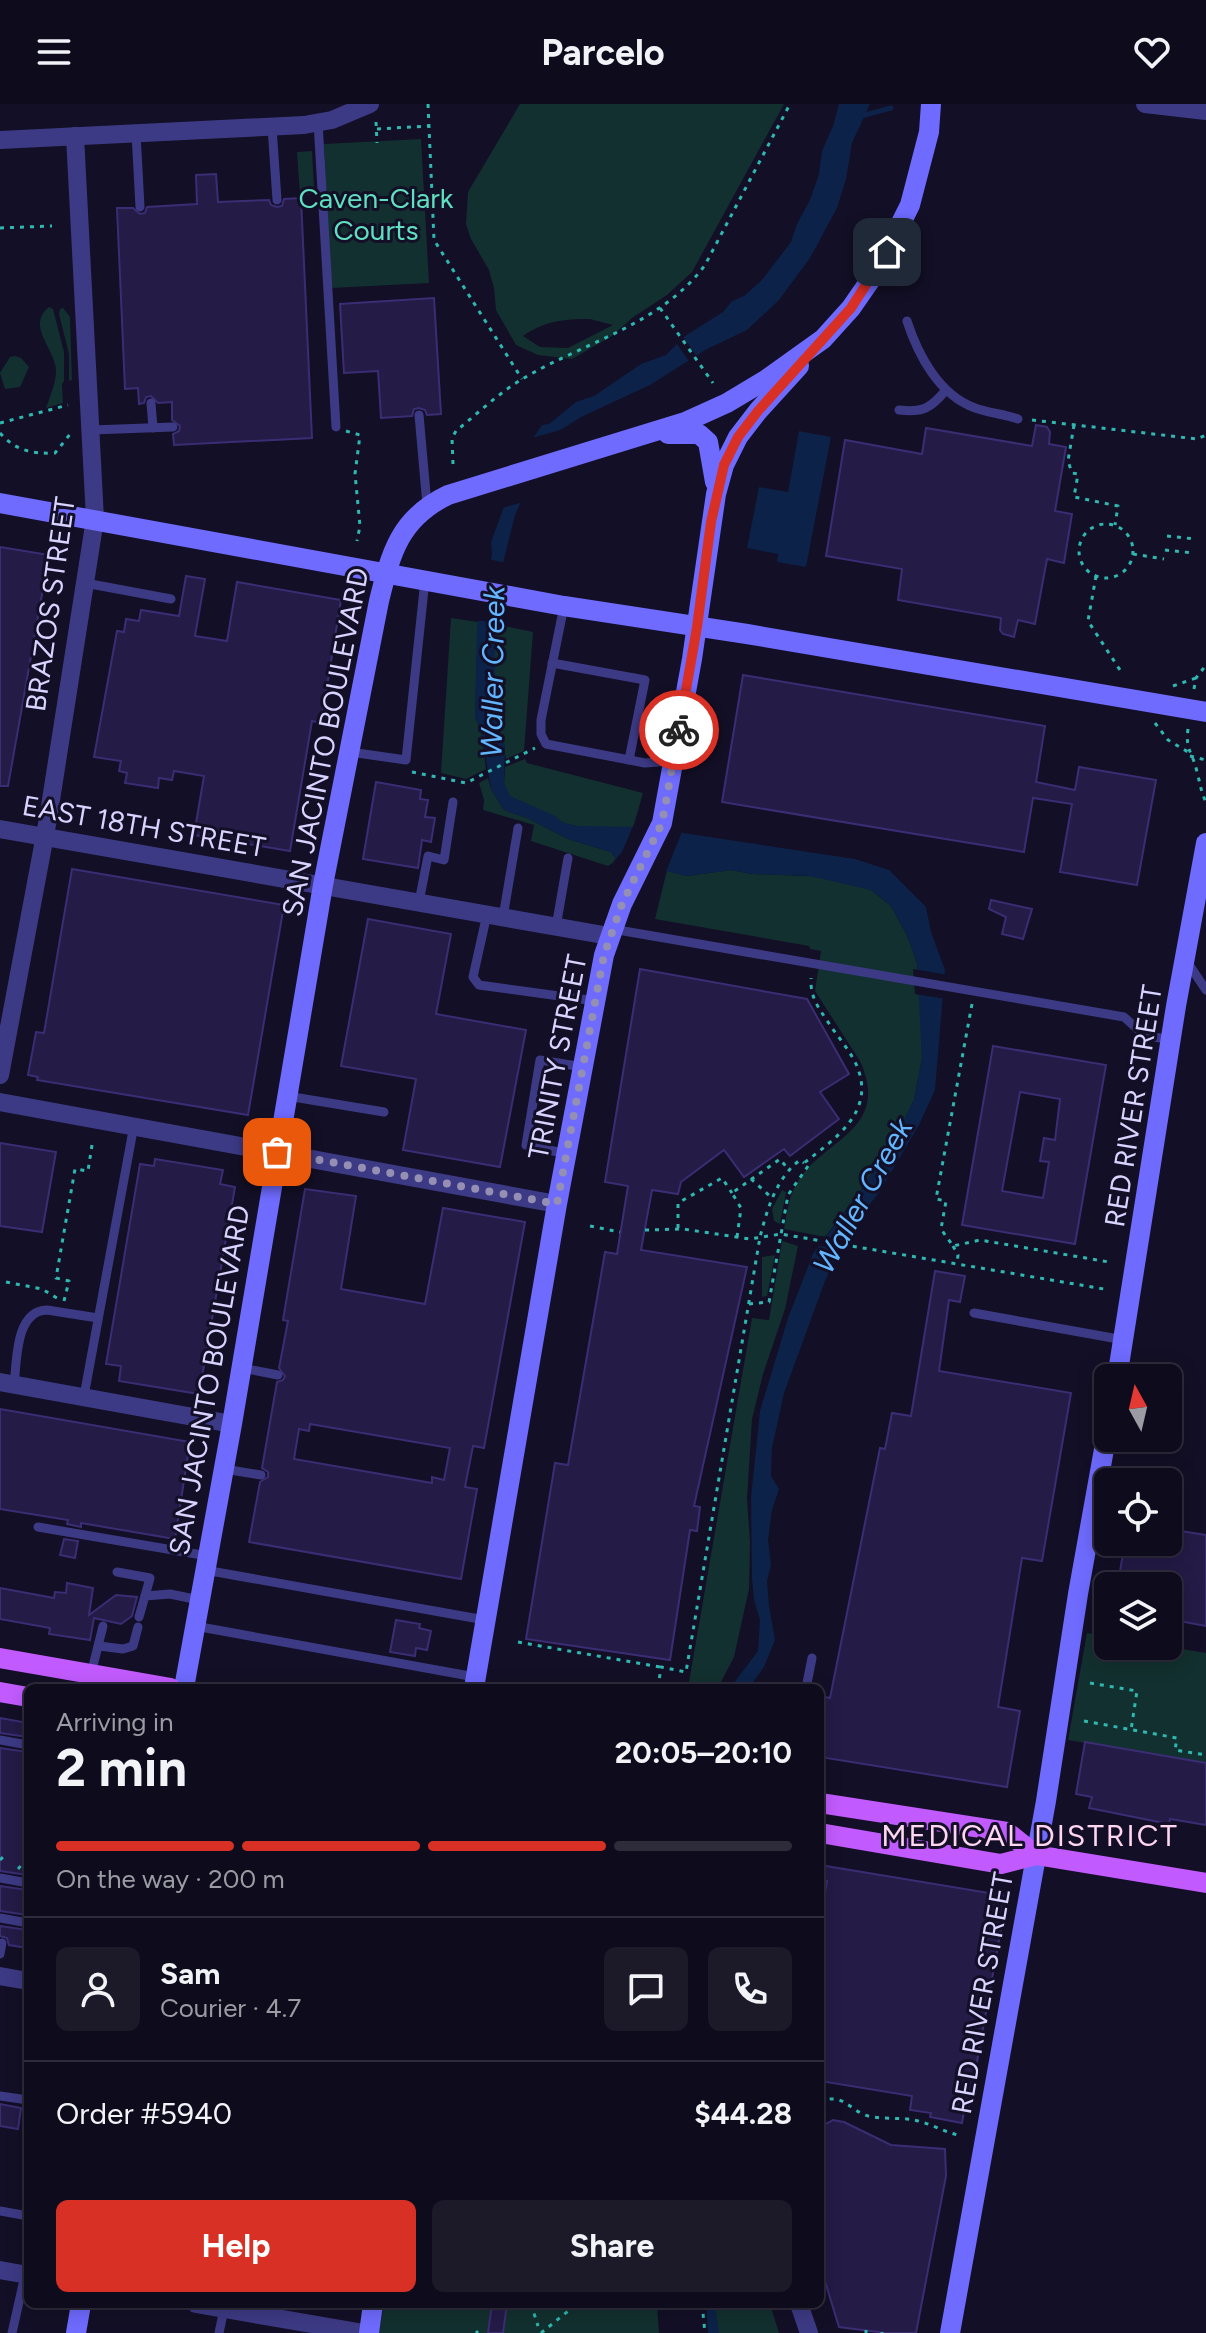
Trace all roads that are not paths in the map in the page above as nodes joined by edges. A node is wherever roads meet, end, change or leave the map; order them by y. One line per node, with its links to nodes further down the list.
1 (931, 104): 13 (main road, SAN JACINTO BOULEVARD)
2 (1145, 104): 4 (street)
3 (373, 111): 5 (street)
4 (1206, 111)
5 (318, 122): 6 (street); 20 (lane)
6 (272, 127): 7 (street); 10 (lane)
7 (136, 133): 8 (street); 11 (lane)
8 (75, 136): 9 (street); 21 (street, BRAZOS STREET)
9 (0, 140)
10 (277, 200)
11 (140, 207)
12 (907, 321): 14 (lane)
13 (823, 339): 23 (main road, SAN JACINTO BOULEVARD); 24 (main road, TRINITY STREET)
14 (946, 390): 16 (lane); 18 (lane)
15 (151, 403): 22 (lane)
16 (899, 410)
17 (419, 415): 26 (lane)
18 (1018, 419)
19 (173, 427): 22 (lane)
20 (336, 427)
21 (84, 428): 22 (lane); 27 (street, BRAZOS STREET)
22 (153, 428)
23 (644, 436): 24 (main road); 26 (main road, SAN JACINTO BOULEVARD)
24 (716, 494): 33 (main road, TRINITY STREET)
25 (0, 503): 27 (main road)
26 (427, 505): 28 (main road, SAN JACINTO BOULEVARD)
27 (95, 519): 28 (main road); 30 (street, BRAZOS STREET)
28 (386, 572): 29 (main road); 36 (main road, SAN JACINTO BOULEVARD)
29 (434, 582): 32 (main road); 36 (lane)
30 (85, 583): 31 (lane); 42 (street, BRAZOS STREET)
31 (171, 599)
32 (564, 606): 33 (main road); 34 (lane)
33 (697, 627): 35 (main road); 38 (main road, TRINITY STREET)
34 (552, 663): 37 (lane); 37 (lane)
35 (1206, 712)
36 (349, 752): 45 (main road, SAN JACINTO BOULEVARD)
37 (629, 760): 38 (lane)
38 (673, 761): 49 (main road, TRINITY STREET)
39 (453, 802): 46 (lane)
40 (518, 828): 47 (lane)
41 (0, 829): 42 (street, EAST 18TH STREET)
42 (44, 838): 45 (street, EAST 18TH STREET); 55 (street, BRAZOS STREET)
43 (1206, 843): 50 (main road, RED RIVER STREET)
44 (568, 858): 48 (lane)
45 (323, 885): 46 (street, EAST 18TH STREET); 56 (main road, SAN JACINTO BOULEVARD)
46 (419, 902): 47 (street, EAST 18TH STREET)
47 (495, 916): 48 (street, EAST 18TH STREET); 52 (lane)
48 (556, 927): 49 (street, EAST 18TH STREET)
49 (610, 932): 52 (main road, TRINITY STREET); 53 (lane)
50 (1184, 958): 51 (lane); 53 (main road, RED RIVER STREET)
51 (1206, 990)
52 (596, 1001): 54 (main road, TRINITY STREET)
53 (1171, 1040): 65 (main road, RED RIVER STREET)
54 (583, 1067): 61 (main road, TRINITY STREET); 61 (lane)
55 (0, 1075)
56 (287, 1096): 58 (lane); 60 (main road, SAN JACINTO BOULEVARD)
57 (0, 1102): 59 (street)
58 (384, 1112)
59 (134, 1125): 60 (street); 64 (lane)
60 (277, 1152): 62 (street); 67 (main road, SAN JACINTO BOULEVARD)
61 (567, 1154): 62 (main road, TRINITY STREET)
62 (557, 1204): 80 (main road, TRINITY STREET)
63 (974, 1313): 65 (lane)
64 (98, 1318): 69 (lane); 70 (lane)
65 (1124, 1340): 66 (main road, RED RIVER STREET)
66 (1120, 1364)
67 (241, 1367): 68 (lane); 71 (main road, SAN JACINTO BOULEVARD)
68 (278, 1375)
69 (7, 1383): 70 (street)
70 (84, 1396): 71 (street)
71 (232, 1424): 73 (main road, SAN JACINTO BOULEVARD)
72 (1104, 1452): 97 (main road, RED RIVER STREET)
73 (224, 1469): 74 (lane); 76 (main road, SAN JACINTO BOULEVARD)
74 (261, 1475)
75 (38, 1527): 76 (lane)
76 (206, 1563): 79 (main road, SAN JACINTO BOULEVARD); 80 (lane)
77 (117, 1572): 78 (lane)
78 (145, 1596): 79 (lane); 83 (lane)
79 (200, 1600): 82 (main road, SAN JACINTO BOULEVARD)
80 (487, 1620): 87 (main road, TRINITY STREET)
81 (103, 1626): 83 (lane)
82 (195, 1626): 87 (lane); 89 (main road, SAN JACINTO BOULEVARD)
83 (99, 1646): 86 (lane)
84 (0, 1658): 86 (main road)
85 (812, 1658): 90 (lane)
86 (91, 1674): 88 (main road)
87 (475, 1683)
88 (148, 1684)
89 (185, 1684)
90 (807, 1684)
91 (0, 1692): 92 (main road)
92 (24, 1696)
93 (0, 1740): 94 (lane)
94 (24, 1744)
95 (824, 1804): 97 (main road)
96 (824, 1834): 97 (main road)
97 (1036, 1855): 100 (main road); 122 (main road, RED RIVER STREET)
98 (0, 1878): 99 (lane)
99 (24, 1882)
100 (1206, 1883)
101 (0, 1918): 102 (lane)
102 (24, 1922)
103 (0, 1976): 104 (street)
104 (24, 1980)
105 (0, 2096): 106 (lane)
106 (24, 2099)
107 (0, 2211): 108 (lane)
108 (24, 2215)
109 (0, 2270): 110 (street)
110 (24, 2270)
111 (24, 2283): 117 (lane)
112 (80, 2308): 118 (main road)
113 (218, 2308): 116 (street)
114 (372, 2308): 120 (main road)
115 (800, 2308): 121 (street)
116 (224, 2309): 119 (lane); 120 (street)
117 (12, 2333)
118 (76, 2333)
119 (219, 2333)
120 (366, 2333)
121 (809, 2333)
122 (950, 2333)

